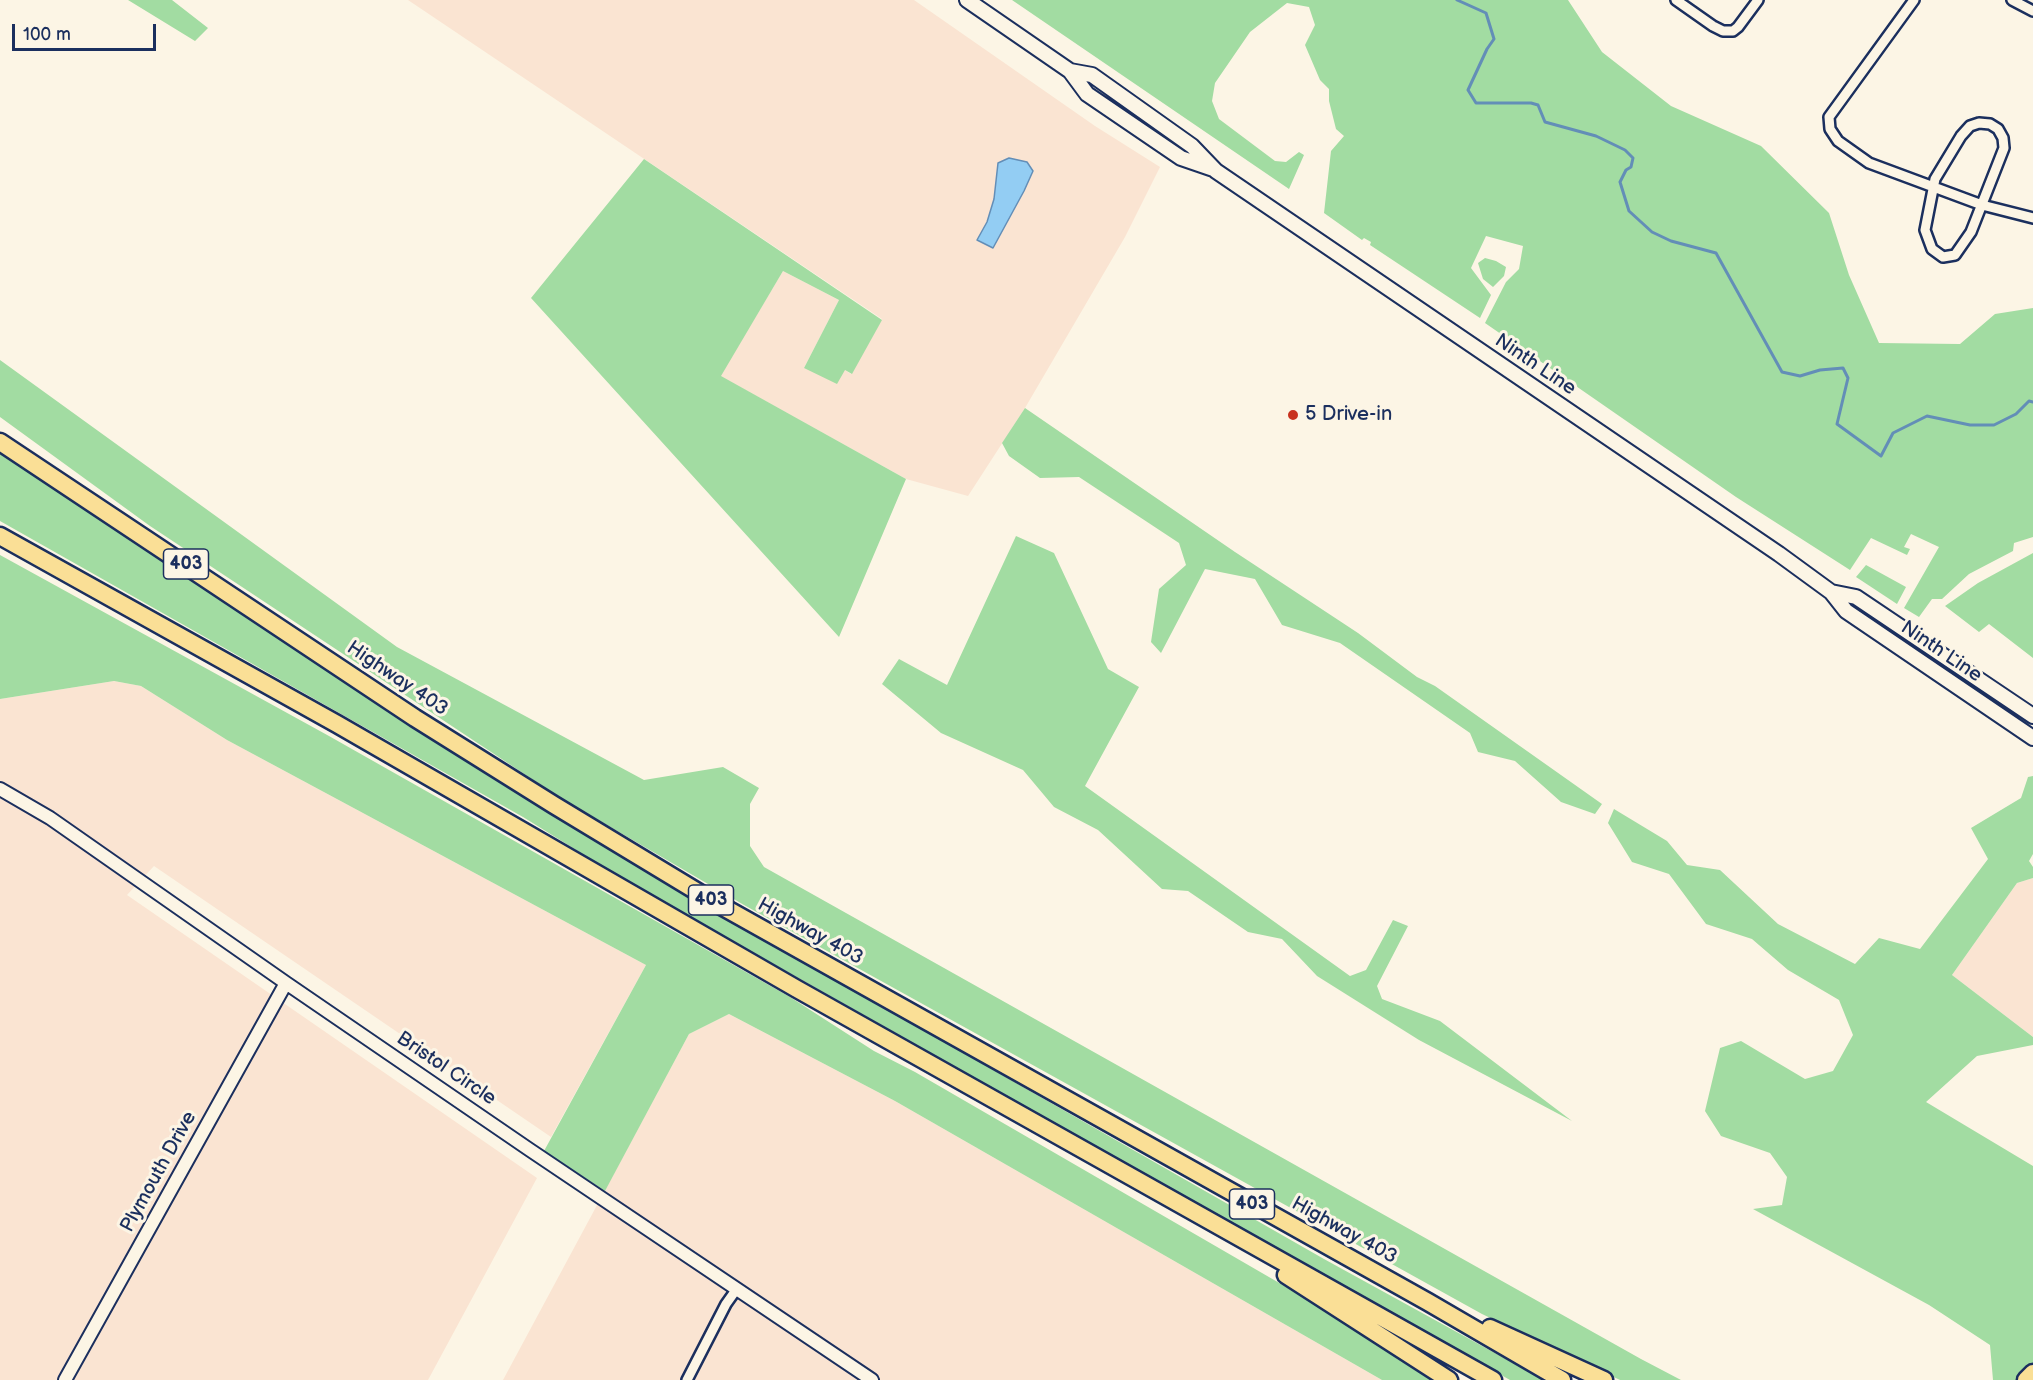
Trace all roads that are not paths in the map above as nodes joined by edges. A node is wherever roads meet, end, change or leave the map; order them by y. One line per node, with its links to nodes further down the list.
1 (967, 0): 12 (main road, Ninth Line)
2 (1676, 0): 3 (street)
3 (1758, 0)
4 (1914, 0): 7 (street)
5 (2012, 0): 6 (street)
6 (2033, 11)
7 (1934, 187): 8 (street); 8 (street); 8 (street)
8 (1982, 205): 9 (street)
9 (2033, 218)
10 (0, 440): 19 (highway, Highway 403 / 403)
11 (0, 536): 17 (highway, 403)
12 (1831, 592): 13 (main road, Ninth Line); 14 (main road, Ninth Line)
13 (2033, 716)
14 (2033, 738)
15 (0, 789): 16 (street, Bristol Circle)
16 (286, 983): 18 (street, Bristol Circle); 21 (street, Plymouth Drive)
17 (1259, 1250): 24 (highway); 25 (highway, 403)
18 (736, 1290): 22 (street); 23 (street, Bristol Circle)
19 (1428, 1302): 26 (highway, Highway 403 / 403); 27 (highway)
20 (2033, 1373): 28 (highway)
21 (65, 1380)
22 (687, 1380)
23 (872, 1380)
24 (1449, 1380)
25 (1493, 1380)
26 (1562, 1380)
27 (1604, 1380)
28 (2026, 1380)

